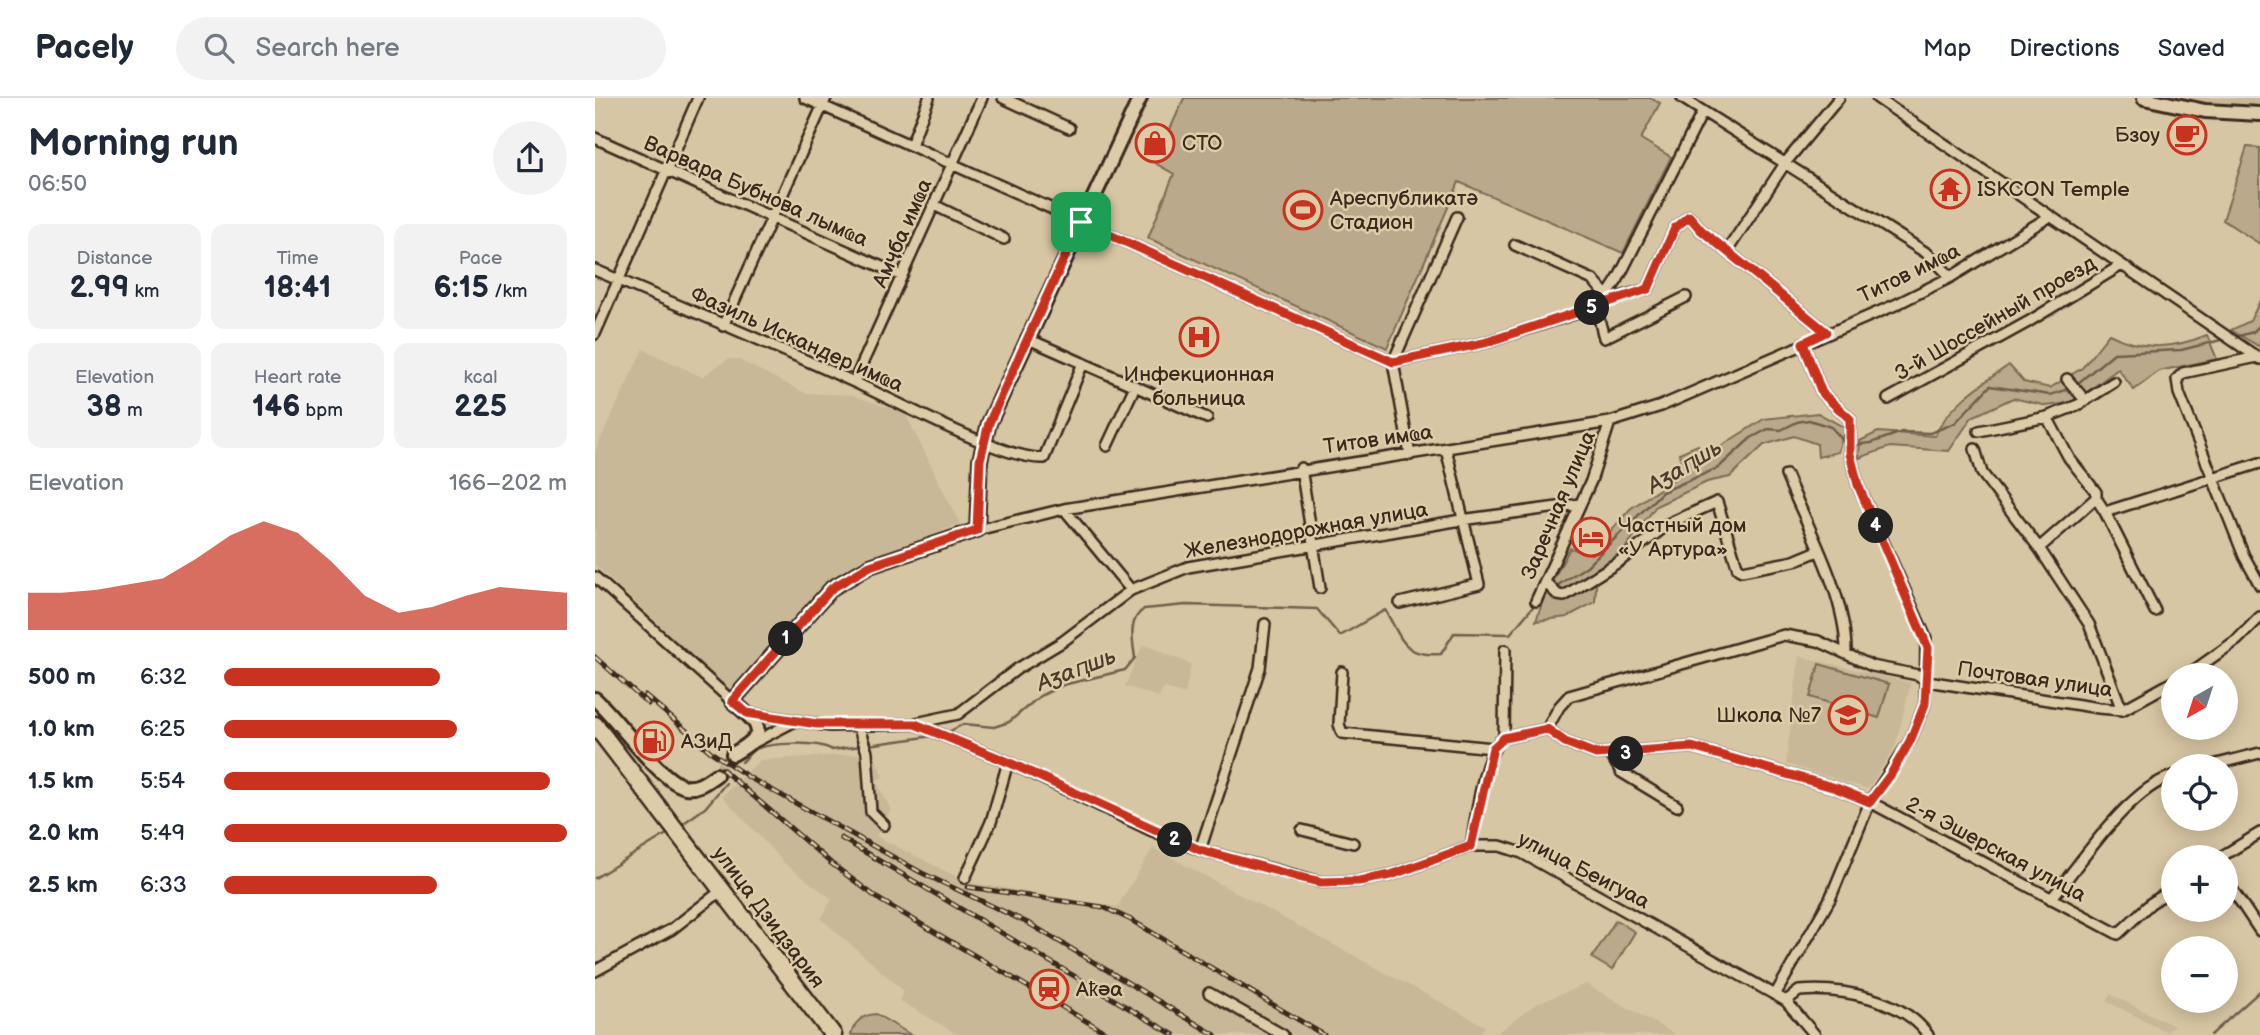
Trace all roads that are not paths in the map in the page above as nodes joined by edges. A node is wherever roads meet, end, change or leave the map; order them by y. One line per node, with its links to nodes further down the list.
1 (698, 98): 19 (street)
2 (806, 98): 11 (street)
3 (929, 98): 16 (street)
4 (982, 98): 18 (street, Амҷба имҩа)
5 (1003, 98): 14 (street)
6 (1140, 98): 24 (street)
7 (1682, 98): 12 (street)
8 (1839, 98): 17 (street)
9 (1877, 98): 22 (street)
10 (2144, 98): 13 (street)
11 (825, 102): 16 (street); 23 (street)
12 (1702, 113): 17 (street); 34 (street)
13 (2260, 114)
14 (1069, 128)
15 (595, 138): 19 (street, Варвара Бубнова лымҩа)
16 (911, 145): 18 (street)
17 (1786, 162): 27 (street); 31 (street)
18 (952, 164): 20 (street, Амҷба имҩа); 24 (street)
19 (668, 171): 23 (street, Варвара Бубнова лымҩа); 32 (street)
20 (934, 205): 25 (street); 30 (street, Амҷба имҩа)
21 (1457, 217): 41 (street)
22 (2049, 217): 28 (street); 31 (street, Титов имҩа)
23 (773, 218): 30 (street, Варвара Бубнова лымҩа); 35 (street)
24 (1081, 222): 38 (street); 41 (street)
25 (1004, 239)
26 (1515, 244): 34 (street)
27 (1727, 251): 34 (street); 36 (street)
28 (2120, 266): 40 (street); 47 (street, 3-й Шоссейный проезд)
29 (595, 270): 32 (street, Фазиль Искандер имҩа)
30 (902, 276): 44 (street, Амҷба имҩа)
31 (1951, 277): 36 (street, Титов имҩа)
32 (620, 281): 35 (street, Фазиль Искандер имҩа); 37 (street)
33 (1686, 298): 34 (street)
34 (1602, 302): 41 (street)
35 (723, 326): 44 (street, Фазиль Искандер имҩа)
36 (1826, 332): 39 (street, Титов имҩа)
37 (595, 334)
38 (1026, 338): 42 (street); 53 (street)
39 (1803, 343): 51 (street, Титов имҩа); 85 (street)
40 (2258, 358): 61 (street)
41 (1393, 362): 57 (street)
42 (1083, 363): 46 (street); 53 (street, Фазиль Искандер имҩа)
43 (2067, 379): 48 (street)
44 (854, 382): 53 (street, Фазиль Искандер имҩа)
45 (2115, 382): 48 (street)
46 (1135, 386): 50 (street); 54 (street)
47 (1888, 399)
48 (2085, 400): 49 (street)
49 (2047, 417): 52 (street); 62 (street)
50 (1207, 418)
51 (1610, 422): 55 (street, Титов имҩа); 63 (street, Заречная улица)
52 (1979, 431)
53 (983, 442): 67 (street)
54 (1107, 446)
55 (1446, 449): 57 (street, Титов имҩа); 66 (street)
56 (1975, 449): 69 (street)
57 (1410, 454): 59 (street, Титов имҩа)
58 (2260, 463): 61 (street)
59 (1301, 468): 64 (street, Титов имҩа); 68 (street)
60 (1786, 475): 70 (street)
61 (2211, 478): 65 (street); 72 (street)
62 (2096, 498): 65 (street); 69 (street)
63 (1580, 504): 66 (street, Железнодорожная улица); 73 (street, Заречная улица)
64 (1063, 509): 67 (street, Титов имҩа); 75 (street)
65 (2105, 512): 78 (street)
66 (1461, 520): 68 (street, Железнодорожная улица); 77 (street)
67 (977, 530): 88 (street, Титов имҩа)
68 (1312, 544): 74 (street); 75 (street, Железнодорожная улица)
69 (2039, 548): 89 (street)
70 (1818, 551): 73 (street); 82 (street)
71 (595, 577): 88 (street)
72 (2260, 585)
73 (1550, 587): 76 (street, Заречная улица)
74 (1320, 588)
75 (1131, 590): 92 (street, Железнодорожная улица)
76 (1535, 601)
77 (1400, 603)
78 (2155, 611)
79 (2260, 617): 83 (street)
80 (1265, 624): 116 (street)
81 (1505, 650): 96 (street)
82 (1846, 654): 85 (street, Почтовая улица); 94 (street, Почтовая улица)
83 (2204, 663)
84 (1342, 673): 98 (street)
85 (1927, 681): 89 (street, Почтовая улица); 108 (street)
86 (2161, 688): 89 (street, Почтовая улица)
87 (595, 699): 104 (street)
88 (732, 701): 90 (street)
89 (2122, 709)
90 (747, 713): 91 (street); 97 (street)
91 (796, 720): 95 (street); 97 (street)
92 (915, 724): 95 (street); 103 (street, улица Беигуаа)
93 (595, 725): 107 (highway, улица Дзидзария)
94 (1547, 729): 96 (street); 101 (street, 2-я Эшерская улица)
95 (860, 730): 110 (street)
96 (1504, 738): 98 (street)
97 (753, 743): 100 (street)
98 (1493, 748): 114 (street)
99 (2260, 753): 102 (street)
100 (733, 754)
101 (1611, 755): 108 (street, 2-я Эшерская улица); 109 (street)
102 (2238, 759)
103 (1008, 762): 116 (street, улица Беигуаа); 117 (street)
104 (661, 774): 105 (street); 107 (street)
105 (716, 775)
106 (2161, 779): 121 (street)
107 (643, 788): 118 (highway, улица Дзидзария)
108 (1870, 802): 121 (street, 2-я Эшерская улица); 126 (street)
109 (1677, 806)
110 (884, 825)
111 (1302, 830): 113 (street)
112 (2260, 833): 115 (street)
113 (1353, 843)
114 (1471, 846): 116 (street, улица Беигуаа); 126 (street, улица Беигуаа)
115 (2238, 846)
116 (1200, 850)
117 (965, 878)
118 (722, 890): 124 (street); 128 (highway, улица Дзидзария)
119 (2238, 895): 122 (street)
120 (2161, 897): 121 (street, 2-я Эшерская улица)
121 (2051, 899)
122 (2256, 918): 123 (street)
123 (2260, 931)
124 (595, 971)
125 (1209, 993): 129 (street)
126 (1775, 995): 127 (street, улица Беигуаа)
127 (1786, 1001): 130 (street, улица Беигуаа); 131 (street)
128 (833, 1035)
129 (1283, 1035)
130 (1815, 1035)
131 (1929, 1035)

